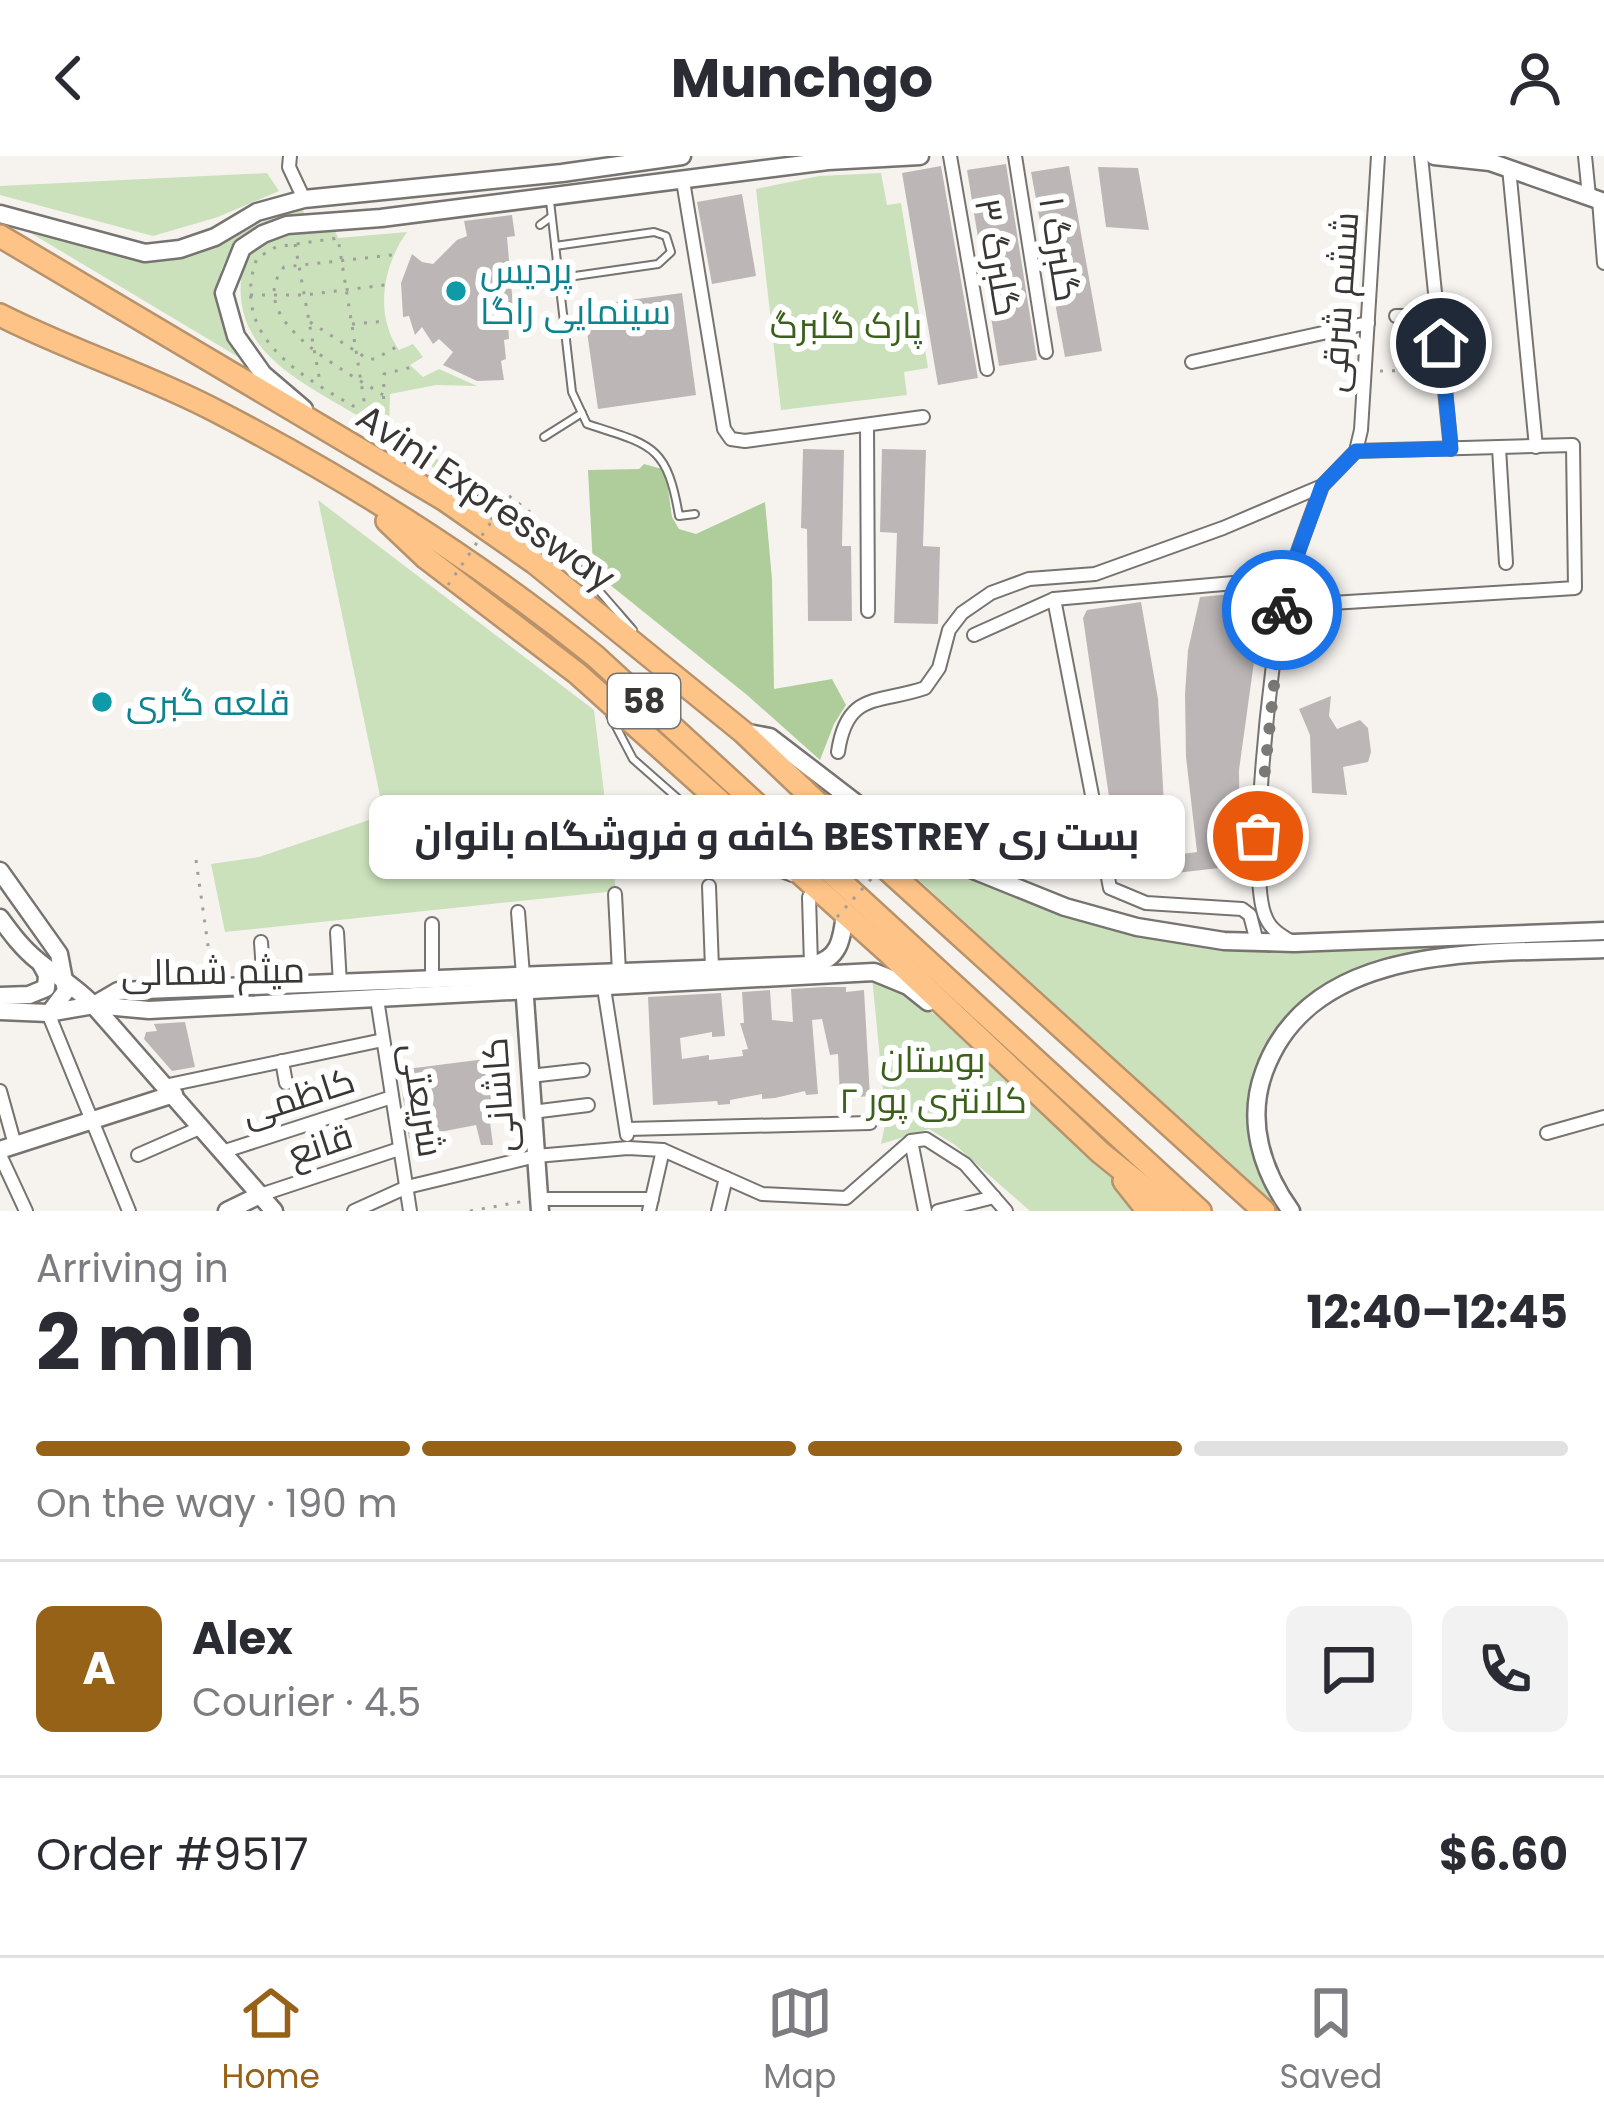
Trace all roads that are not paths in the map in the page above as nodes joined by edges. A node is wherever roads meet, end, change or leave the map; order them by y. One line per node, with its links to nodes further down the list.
1 (290, 156): 15 (street)
2 (682, 156): 15 (main road)
3 (920, 156): 11 (main road)
4 (950, 156): 31 (street, گلبرگ ۳)
5 (1015, 156): 29 (street, گلبرگ ۱)
6 (1378, 156): 28 (street, ششم شرقی)
7 (1420, 156): 27 (street)
8 (1434, 156): 10 (main road)
9 (1585, 156): 16 (street)
10 (1490, 159): 12 (main road)
11 (766, 163): 13 (main road)
12 (1509, 168): 16 (main road); 37 (street)
13 (683, 181): 14 (main road); 34 (street)
14 (550, 197): 18 (lane); 19 (main road)
15 (313, 199): 17 (main road); 19 (main road)
16 (1597, 200): 23 (street)
17 (0, 214)
18 (551, 217): 20 (lane); 22 (lane)
19 (322, 223): 35 (main road)
20 (540, 225)
21 (0, 236): 35 (highway, Avini Expressway / 58)
22 (555, 246): 24 (lane); 24 (lane)
23 (1604, 263)
24 (561, 278): 32 (lane)
25 (0, 315): 42 (highway, Avini Expressway / 58)
26 (1396, 316): 27 (street)
27 (1438, 316): 39 (street)
28 (1368, 323): 30 (street); 40 (street, ششم شرقی)
29 (1046, 352)
30 (1192, 362)
31 (987, 369)
32 (582, 413): 36 (lane); 43 (lane)
33 (923, 417): 34 (street)
34 (867, 425): 48 (street)
35 (333, 432): 50 (highway, Avini Expressway / 58)
36 (544, 437)
37 (1536, 447): 38 (street); 47 (street)
38 (1499, 448): 39 (street); 44 (street)
39 (1451, 449): 40 (street)
40 (1356, 451): 41 (street)
41 (1322, 486): 45 (street); 51 (street)
42 (351, 488): 54 (highway); 133 (highway, Avini Expressway / 58)
43 (695, 514)
44 (1506, 563)
45 (1290, 578): 46 (street); 47 (street)
46 (1054, 599): 49 (street); 63 (street)
47 (1282, 606): 64 (street)
48 (868, 611)
49 (974, 635)
50 (742, 732): 63 (main road); 134 (highway, Avini Expressway / 58)
51 (838, 752)
52 (0, 871): 72 (main road)
53 (709, 886): 69 (street)
54 (811, 891): 57 (highway); 68 (street)
55 (615, 894): 70 (street)
56 (518, 913): 74 (street)
57 (841, 916): 68 (main road); 83 (highway)
58 (0, 918): 67 (main road)
59 (433, 924): 71 (street)
60 (1604, 931): 65 (main road)
61 (338, 932): 73 (street)
62 (261, 942): 75 (street)
63 (1257, 942): 64 (main road)
64 (1294, 943): 65 (main road)
65 (1458, 947): 66 (main road); 135 (main road)
66 (1604, 949)
67 (40, 964): 72 (main road); 77 (main road)
68 (811, 964): 69 (main road, میثم شمالی)
69 (712, 968): 70 (main road, میثم شمالی)
70 (619, 972): 74 (main road, میثم شمالی)
71 (432, 978): 73 (main road, میثم شمالی); 74 (main road, میثم شمالی)
72 (66, 979): 79 (main road); 82 (main road)
73 (340, 983): 75 (main road, میثم شمالی)
74 (524, 984): 76 (main road, میثم شمالی); 78 (main road, میثم شمالی); 89 (main road, کاشانی)
75 (264, 986): 79 (main road, میثم شمالی)
76 (604, 988): 83 (main road, میثم شمالی); 101 (street)
77 (0, 996)
78 (377, 999): 80 (main road, میثم شمالی); 84 (street, شریعتی)
79 (94, 1006): 80 (main road, میثم شمالی); 82 (main road); 85 (main road)
80 (149, 1010): 85 (main road)
81 (0, 1011): 82 (main road)
82 (48, 1012): 98 (street)
83 (964, 1025): 109 (highway)
84 (383, 1040): 86 (street); 94 (street, شریعتی)
85 (125, 1046): 92 (main road)
86 (282, 1061): 87 (street); 90 (street)
87 (252, 1068): 91 (street); 92 (street)
88 (583, 1070): 89 (street)
89 (530, 1076): 96 (main road, کاشانی)
90 (286, 1083)
91 (256, 1085)
92 (169, 1090): 98 (main road); 100 (main road)
93 (0, 1091): 106 (street)
94 (392, 1097): 105 (street, شریعتی); 108 (street, کاظمی)
95 (588, 1105): 96 (street)
96 (532, 1112): 111 (main road, کاشانی)
97 (1604, 1117): 102 (street)
98 (92, 1119): 106 (main road); 121 (street)
99 (870, 1123): 101 (street)
100 (202, 1127): 108 (main road); 110 (street)
101 (627, 1129): 104 (street)
102 (1547, 1133)
103 (911, 1142): 116 (street); 117 (street); 128 (street)
104 (628, 1148): 107 (street); 111 (street)
105 (399, 1149): 113 (street, شریعتی); 114 (street, قانع)
106 (5, 1150): 120 (street)
107 (663, 1150): 112 (street); 119 (street)
108 (222, 1152): 114 (main road)
109 (1101, 1153): 131 (highway); 132 (highway)
110 (138, 1155)
111 (536, 1156): 113 (street); 118 (main road, کاشانی)
112 (725, 1178): 115 (street); 126 (street)
113 (407, 1187): 124 (street); 125 (street, شریعتی)
114 (260, 1195): 122 (main road); 123 (main road)
115 (787, 1195): 117 (street); 127 (street)
116 (994, 1197): 129 (street); 130 (street)
117 (847, 1204)
118 (539, 1205): 119 (street)
119 (650, 1205)
120 (26, 1211)
121 (128, 1211)
122 (227, 1211)
123 (274, 1211)
124 (354, 1211)
125 (410, 1211)
126 (718, 1211)
127 (788, 1211)
128 (926, 1211)
129 (938, 1211)
130 (1006, 1211)
131 (1148, 1211)
132 (1173, 1211)
133 (1200, 1211)
134 (1264, 1211)
135 (1291, 1211)

